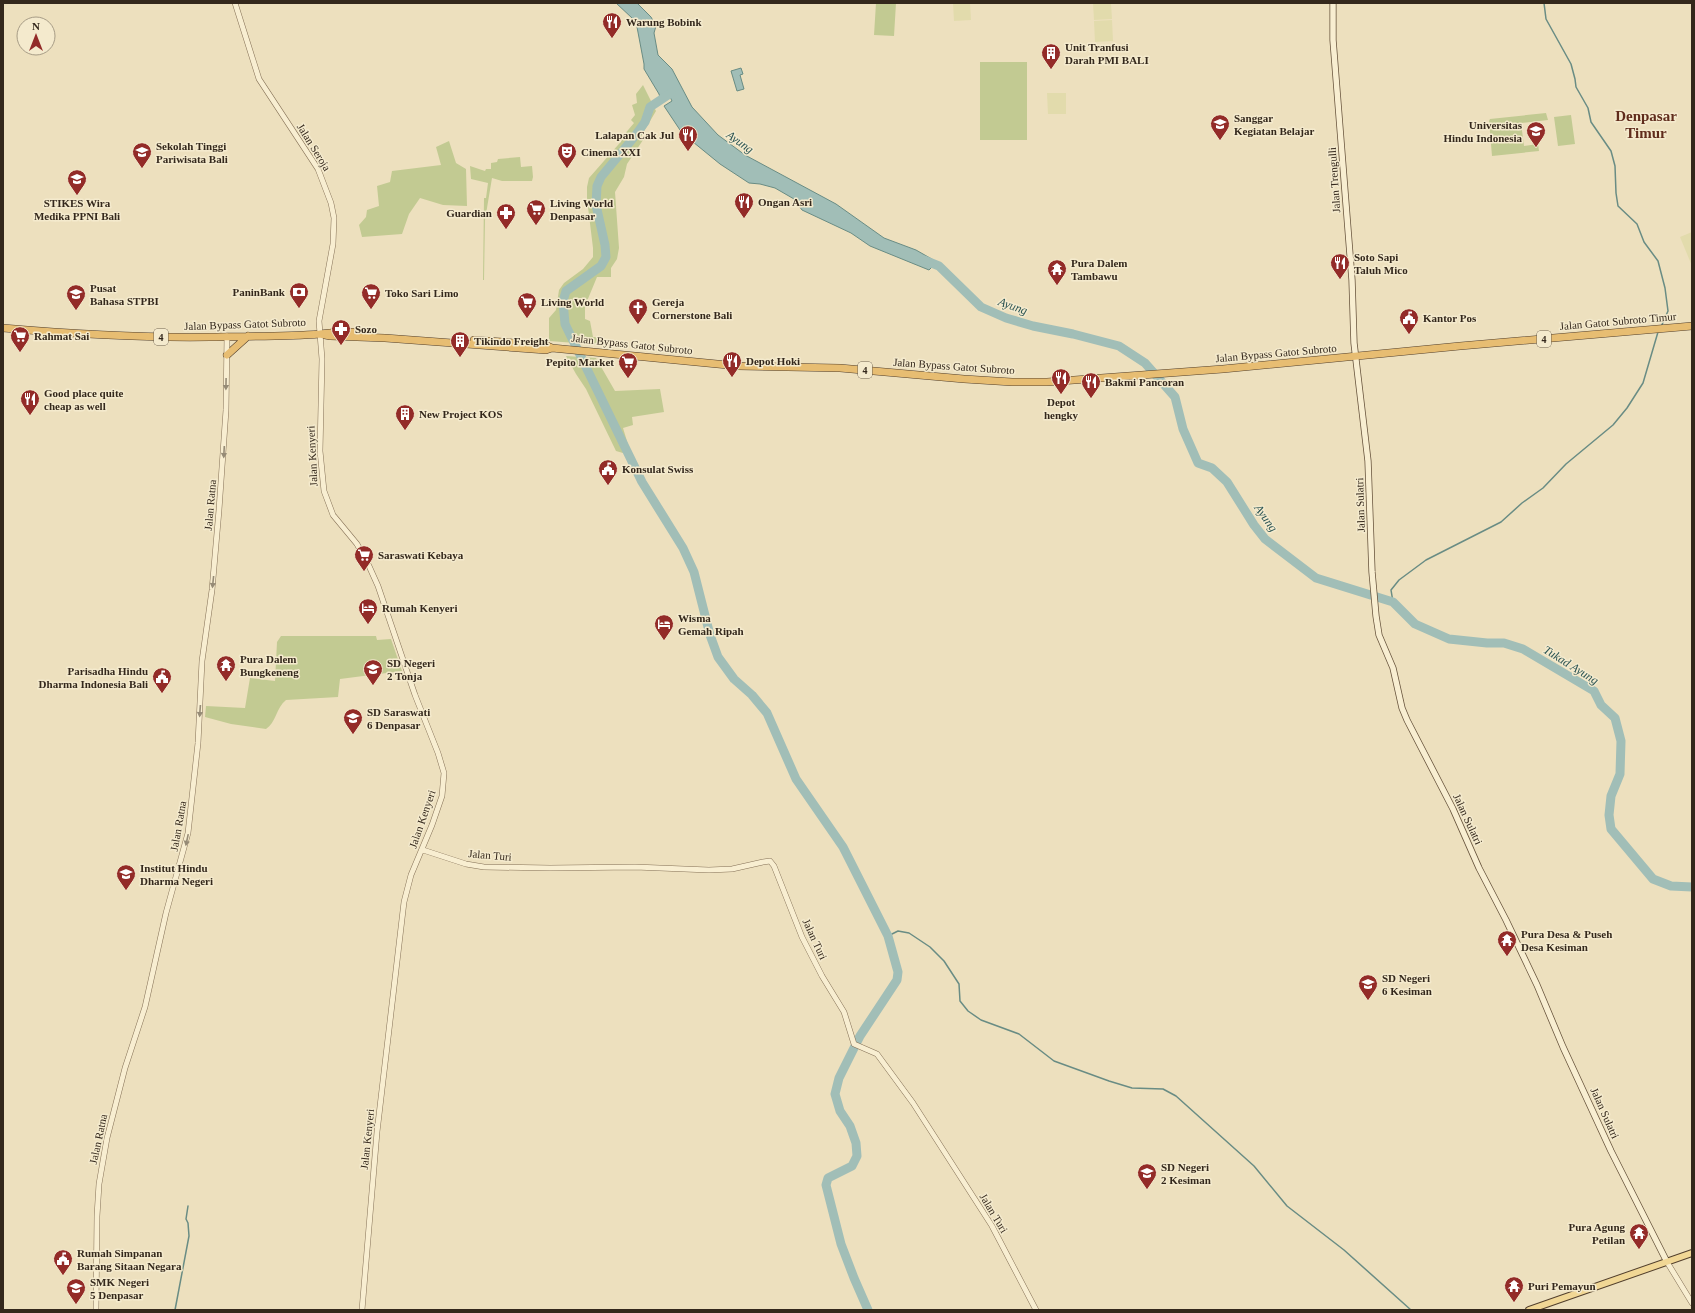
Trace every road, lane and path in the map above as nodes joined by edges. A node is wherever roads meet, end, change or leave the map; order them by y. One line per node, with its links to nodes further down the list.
1 (236, 3): 5 (street, Jalan Seroja)
2 (1333, 3): 9 (main road, Jalan Trengulli)
3 (1692, 326): 9 (highway, Jalan Gatot Subroto Timur / 4)
4 (3, 328): 7 (highway, Jalan Bypass Gatot Subroto / 4)
5 (320, 334): 6 (highway, Jalan Bypass Gatot Subroto / 4); 9 (highway, Jalan Bypass Gatot Subroto / 4); 10 (street, Jalan Kenyeri)
6 (248, 336): 7 (highway, Jalan Bypass Gatot Subroto / 4); 8 (highway)
7 (227, 339): 8 (street, Jalan Ratna)
8 (227, 355): 14 (street, Jalan Ratna, one-way to 14)
9 (1356, 356): 12 (main road, Jalan Sulatri)
10 (423, 850): 15 (street, Jalan Kenyeri); 16 (street, Jalan Turi)
11 (1692, 1253): 12 (main road)
12 (1667, 1262): 13 (street); 17 (main road)
13 (1692, 1303)
14 (96, 1310)
15 (362, 1310)
16 (1036, 1310)
17 (1528, 1310)

